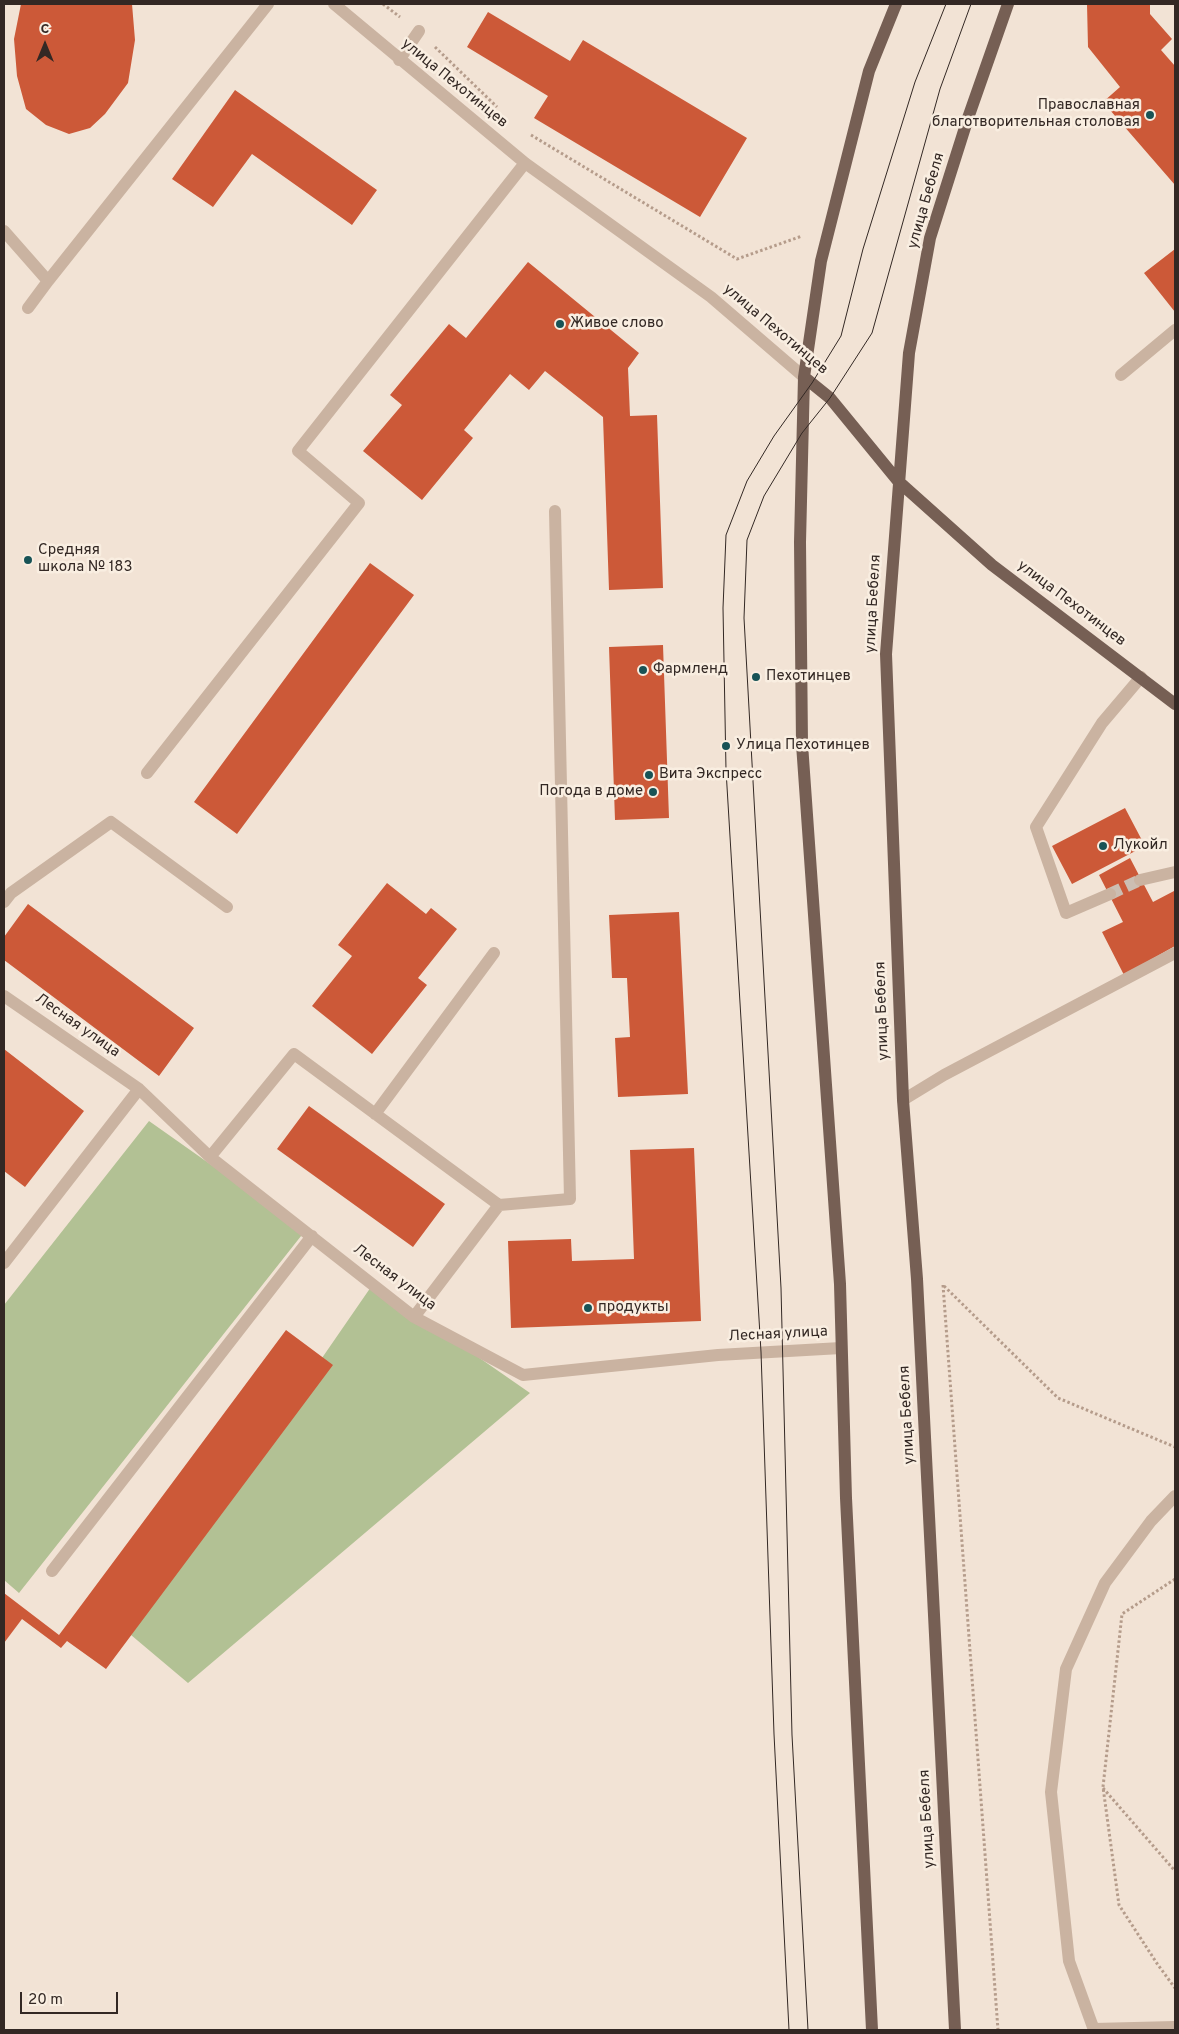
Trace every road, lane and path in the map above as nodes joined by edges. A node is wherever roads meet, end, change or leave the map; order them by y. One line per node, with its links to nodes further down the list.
1 (268, 4): 13 (street)
2 (334, 4): 7 (street, улица Пехотинцев)
3 (384, 4): 6 (path)
4 (896, 4): 17 (main road)
5 (1008, 4): 18 (main road, улица Бебеля)
6 (419, 31): 7 (street); 8 (path)
7 (399, 60): 10 (street, улица Пехотинцев)
8 (498, 107)
9 (528, 133): 12 (path)
10 (525, 163): 17 (street, улица Пехотинцев); 22 (street)
11 (4, 231): 13 (street)
12 (802, 236)
13 (48, 282): 14 (street)
14 (28, 308)
15 (1175, 330): 16 (street)
16 (1122, 375)
17 (804, 377): 18 (main road, улица Пехотинцев); 39 (main road)
18 (898, 481): 20 (main road, улица Пехотинцев); 32 (main road, улица Бебеля)
19 (555, 511): 35 (street)
20 (1141, 678): 21 (main road, улица Пехотинцев); 25 (street)
21 (1175, 704)
22 (147, 773)
23 (1175, 872): 24 (street)
24 (1140, 880)
25 (1110, 894)
26 (4, 902): 27 (street)
27 (226, 907)
28 (494, 952): 33 (street)
29 (1175, 953): 32 (street)
30 (4, 996): 31 (street, Лесная улица)
31 (139, 1089): 34 (street, Лесная улица); 37 (street)
32 (902, 1100): 49 (main road, улица Бебеля)
33 (375, 1114): 34 (street); 35 (street)
34 (210, 1157): 36 (street, Лесная улица)
35 (499, 1205): 38 (street)
36 (312, 1236): 38 (street, Лесная улица); 42 (street)
37 (4, 1263)
38 (414, 1317): 39 (street, Лесная улица)
39 (841, 1348): 48 (main road)
40 (1175, 1447): 50 (path)
41 (1175, 1496): 51 (street)
42 (52, 1571)
43 (1175, 1579): 44 (path)
44 (1103, 1787): 45 (path); 46 (path)
45 (1175, 1871)
46 (1175, 1988)
47 (1175, 2027): 51 (street)
48 (872, 2030)
49 (955, 2030)
50 (998, 2030)
51 (1094, 2030)

